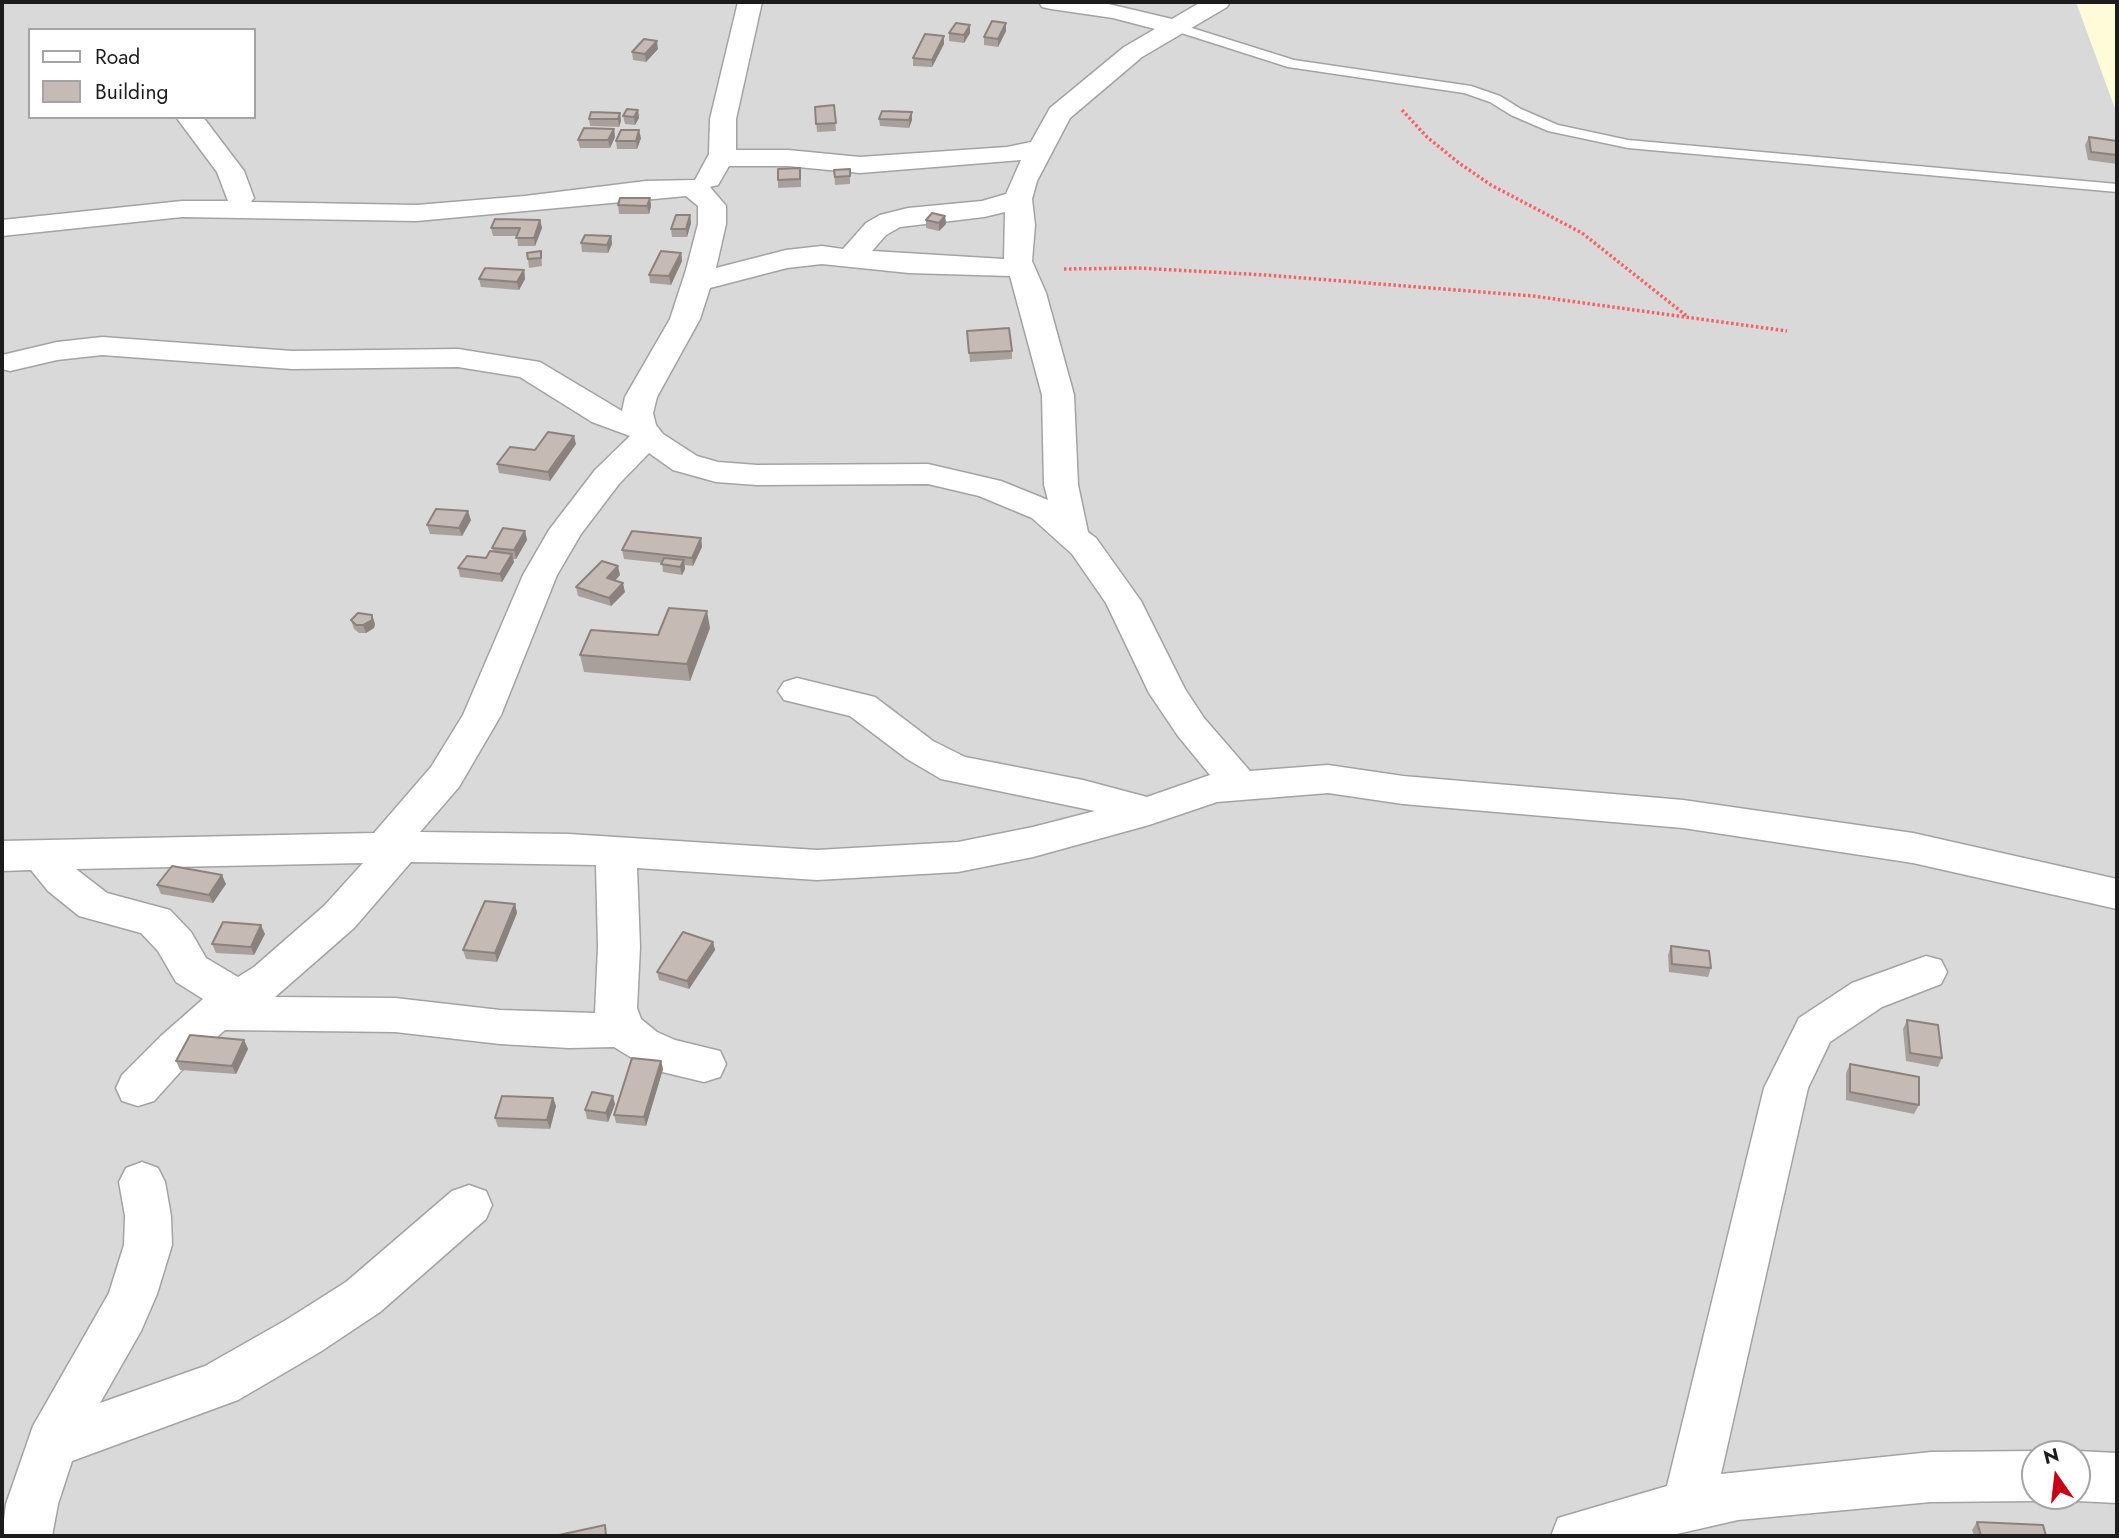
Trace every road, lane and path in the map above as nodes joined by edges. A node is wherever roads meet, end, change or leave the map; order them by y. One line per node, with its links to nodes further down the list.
1 (750, 2): 9 (street)
2 (1051, 2): 4 (street)
3 (1218, 2): 5 (street)
4 (1084, 4): 5 (street)
5 (1175, 27): 6 (lane); 8 (street)
6 (1384, 79): 10 (lane); 20 (path)
7 (191, 119): 12 (street)
8 (1040, 148): 9 (street); 13 (street)
9 (721, 158): 11 (street)
10 (2117, 188)
11 (698, 191): 15 (street); 19 (street)
12 (240, 198): 14 (street); 15 (street)
13 (1018, 199): 17 (street); 18 (street)
14 (141, 212): 15 (street); 16 (street)
15 (279, 212)
16 (2, 228)
17 (852, 256): 18 (street); 19 (street)
18 (1021, 269): 20 (path); 24 (street)
19 (697, 282): 23 (street)
20 (1688, 317): 21 (path)
21 (1787, 331)
22 (10, 362): 23 (street)
23 (644, 431): 24 (street); 28 (street)
24 (1072, 535): 26 (street)
25 (797, 691): 27 (street)
26 (1240, 786): 27 (street); 31 (street)
27 (1149, 811): 29 (street)
28 (392, 848): 29 (street); 30 (street); 33 (street)
29 (616, 852): 34 (street)
30 (21, 855): 33 (street)
31 (2117, 894)
32 (1926, 972): 43 (street)
33 (228, 1005): 34 (street); 36 (street)
34 (623, 1029): 35 (street)
35 (705, 1064)
36 (138, 1088)
37 (142, 1182): 39 (street)
38 (468, 1205): 39 (street)
39 (51, 1444): 44 (street)
40 (2021, 1476): 43 (street)
41 (2091, 1477): 42 (street)
42 (2117, 1478)
43 (1688, 1506): 45 (street)
44 (26, 1536)
45 (1577, 1536)

